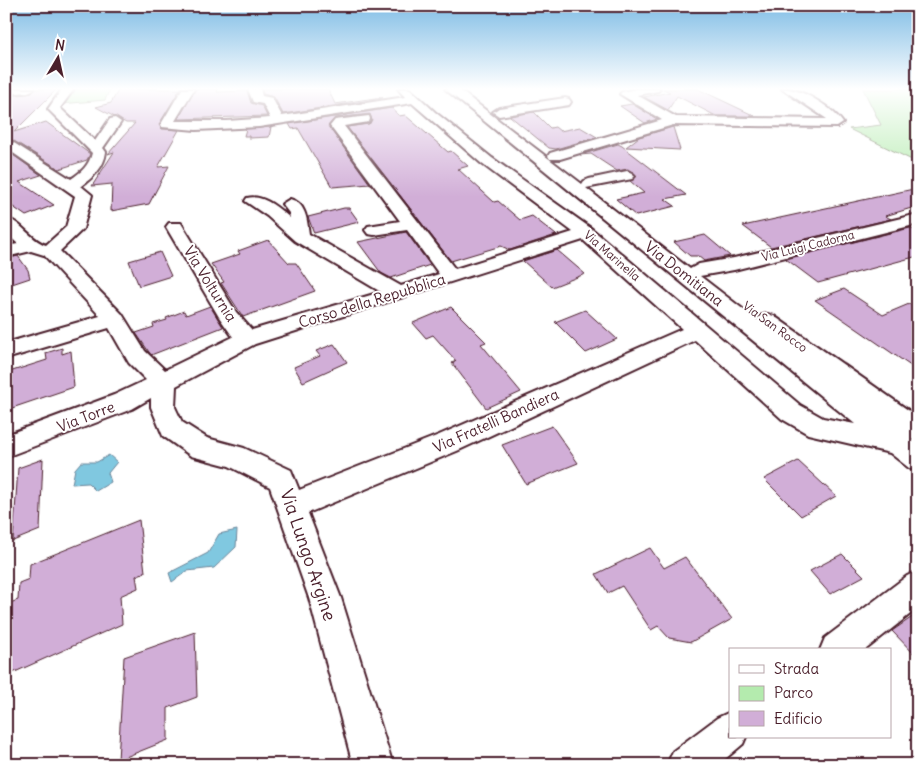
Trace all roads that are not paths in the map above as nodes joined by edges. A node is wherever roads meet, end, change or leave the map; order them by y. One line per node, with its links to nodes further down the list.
1 (71, 125): 9 (street)
2 (113, 125): 9 (street)
3 (338, 125): 18 (street)
4 (445, 125): 21 (street, Via Marinella)
5 (495, 125): 33 (street, Via Domitiana)
6 (516, 125): 10 (street, Via San Rocco)
7 (655, 125): 10 (street)
8 (6, 142): 13 (street)
9 (96, 149): 13 (street)
10 (555, 156): 12 (street, Via San Rocco)
11 (627, 176): 12 (street)
12 (589, 184): 25 (street, Via San Rocco)
13 (72, 185): 23 (street)
14 (253, 201): 22 (street)
15 (290, 204): 22 (street)
16 (918, 219): 25 (street, Via Luigi Cadorna)
17 (6, 224): 23 (street)
18 (411, 224): 20 (street); 26 (street)
19 (175, 227): 30 (street, Via Volturnia)
20 (374, 230)
21 (586, 233): 26 (street, Corso della Repubblica); 29 (street, Via Marinella)
22 (301, 237): 27 (street)
23 (40, 249): 24 (street); 28 (street)
24 (6, 252)
25 (698, 270): 35 (street, Via San Rocco)
26 (451, 277): 27 (street, Corso della Repubblica)
27 (399, 293): 30 (street, Corso della Repubblica)
28 (115, 319): 31 (street); 32 (street)
29 (698, 330): 34 (street, Via Marinella); 38 (street, Via Fratelli Bandiera)
30 (247, 339): 32 (street, Corso della Repubblica)
31 (6, 351)
32 (164, 383): 36 (street, Via Torre); 38 (street, Via Lungo Argine)
33 (863, 417): 34 (street); 35 (street, Via Domitiana)
34 (817, 427): 35 (street, Via Marinella)
35 (908, 438): 37 (street, Via Domitiana)
36 (6, 446)
37 (918, 460)
38 (292, 506): 42 (street, Via Lungo Argine)
39 (918, 587): 40 (street)
40 (839, 648)
41 (729, 733): 43 (street)
42 (373, 765)
43 (687, 765)

